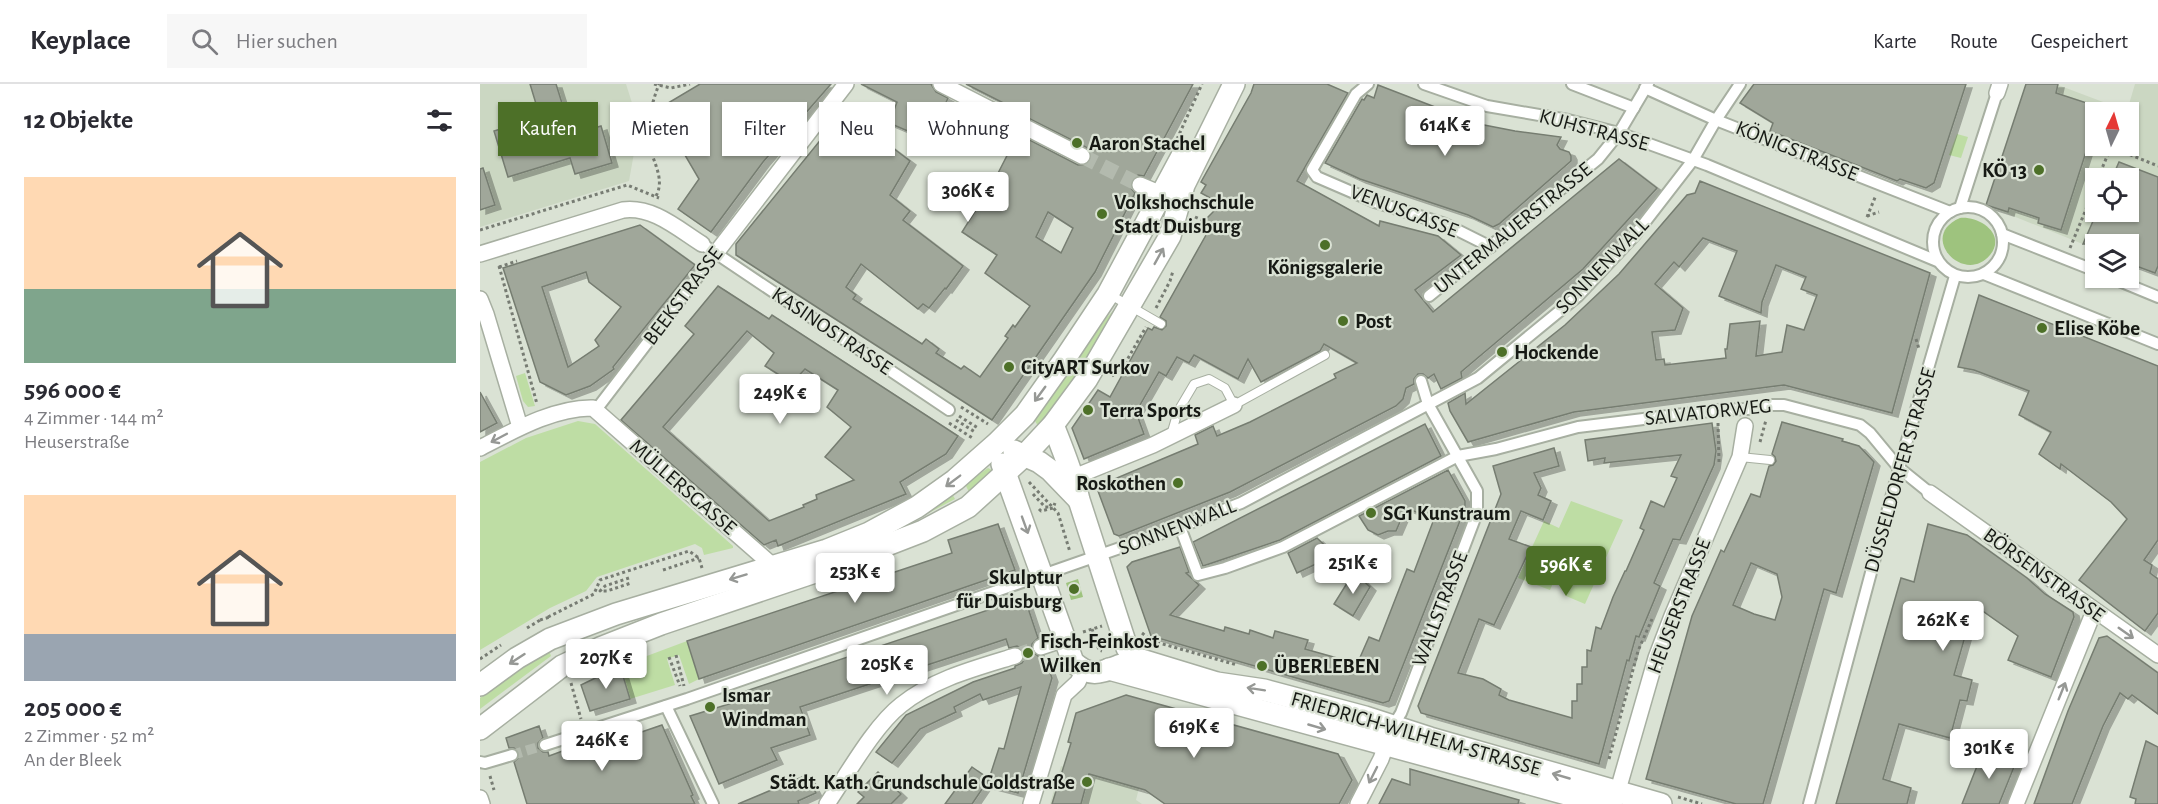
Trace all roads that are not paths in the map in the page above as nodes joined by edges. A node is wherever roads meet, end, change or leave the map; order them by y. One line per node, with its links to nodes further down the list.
1 (846, 84): 23 (street, BEEKSTRASSE)
2 (941, 84): 14 (street)
3 (1217, 84): 17 (main road)
4 (1234, 84): 17 (main road)
5 (1368, 84): 21 (street, VENUSGASSE)
6 (1424, 84): 13 (street, KUHSTRASSE)
7 (1572, 84): 11 (street, KUHSTRASSE)
8 (1740, 84): 12 (street, SONNENWALL)
9 (1646, 86): 11 (street, UNTERMAUERSTRASSE); 12 (street, KÖNIGSTRASSE)
10 (1999, 89): 18 (street)
11 (1634, 108): 13 (street, UNTERMAUERSTRASSE)
12 (1716, 120): 15 (street, SONNENWALL); 18 (street, KÖNIGSTRASSE)
13 (1620, 133): 15 (street, KUHSTRASSE); 21 (street, UNTERMAUERSTRASSE)
14 (1082, 156)
15 (1693, 160): 24 (street); 38 (street, SONNENWALL)
16 (1140, 185): 17 (street)
17 (1170, 198): 29 (main road); 33 (main road, one-way to 17)
18 (1955, 210): 19 (street, KÖNIGSTRASSE); 24 (street)
19 (2002, 234): 25 (street, KÖNIGSTRASSE); 26 (street)
20 (702, 244): 22 (street); 23 (street, KASINOSTRASSE)
21 (1491, 247): 30 (street, UNTERMAUERSTRASSE)
22 (484, 253)
23 (716, 253): 40 (street, BEEKSTRASSE); 42 (street, KASINOSTRASSE)
24 (1937, 261): 27 (street)
25 (2085, 266)
26 (1984, 274): 27 (street); 35 (street)
27 (1955, 276): 53 (street, DÜSSELDORFER STRASSE)
28 (2136, 288): 31 (street)
29 (1108, 294): 33 (lane); 46 (main road, one-way to 46)
30 (1429, 296)
31 (2158, 297)
32 (480, 299): 45 (street)
33 (1131, 307): 34 (lane); 43 (main road)
34 (1161, 324)
35 (2158, 344)
36 (1325, 355): 39 (lane)
37 (1421, 381): 38 (street, WALLSTRASSE)
38 (1428, 404): 50 (street, WALLSTRASSE); 58 (street, SONNENWALL)
39 (1234, 405): 47 (street); 47 (lane)
40 (593, 408): 45 (street); 60 (street, MÜLLERSGASSE)
41 (1747, 410): 44 (street, HEUSERSTRASSE); 50 (street, SALVATORWEG); 53 (street, SALVATORWEG)
42 (954, 412)
43 (1053, 425): 49 (main road); 55 (main road)
44 (1745, 426): 51 (street, HEUSERSTRASSE)
45 (520, 427): 48 (street, one-way to 48)
46 (994, 434): 49 (main road); 54 (main road); 60 (main road, one-way to 60)
47 (1171, 435): 55 (street)
48 (480, 448)
49 (1024, 456): 54 (main road); 57 (main road)
50 (1458, 456): 58 (street, SALVATORWEG); 73 (street, WALLSTRASSE)
51 (1740, 457): 52 (lane); 79 (street, HEUSERSTRASSE)
52 (1770, 460)
53 (1899, 468): 56 (street, SALVATORWEG); 85 (street, DÜSSELDORFER STRASSE)
54 (1005, 475): 61 (main road, one-way to 61); 72 (main road)
55 (1074, 477): 57 (main road)
56 (1930, 493): 62 (street, BÖRSENSTRASSE)
57 (1079, 500): 59 (main road)
58 (1180, 527): 59 (street, SONNENWALL)
59 (1099, 556): 61 (street, SONNENWALL); 65 (main road)
60 (773, 566): 70 (main road, one-way to 70)
61 (1043, 575): 63 (main road); 71 (street, SONNENWALL)
62 (2094, 611): 66 (street, BÖRSENSTRASSE, one-way to 66); 86 (street, one-way to 62)
63 (1072, 637): 64 (street); 69 (main road)
64 (1041, 647)
65 (1131, 653): 68 (main road); 73 (main road, FRIEDRICH-WILHELM-STRASSE, one-way to 65)
66 (2158, 655)
67 (1015, 656): 82 (street)
68 (1109, 669): 69 (main road, FRIEDRICH-WILHELM-STRASSE); 73 (main road, FRIEDRICH-WILHELM-STRASSE, one-way to 73)
69 (1083, 671): 83 (street)
70 (480, 685)
71 (666, 706): 74 (street, SONNENWALL); 81 (street)
72 (480, 729)
73 (1390, 736): 79 (main road, FRIEDRICH-WILHELM-STRASSE); 84 (street, WALLSTRASSE, one-way to 84)
74 (545, 745)
75 (512, 755): 76 (street)
76 (483, 763)
77 (480, 798): 80 (street)
78 (1665, 799): 79 (main road, FRIEDRICH-WILHELM-STRASSE)
79 (1612, 800)
80 (482, 804)
81 (713, 804)
82 (826, 804)
83 (1031, 804)
84 (1358, 804)
85 (1809, 804)
86 (2016, 804)

